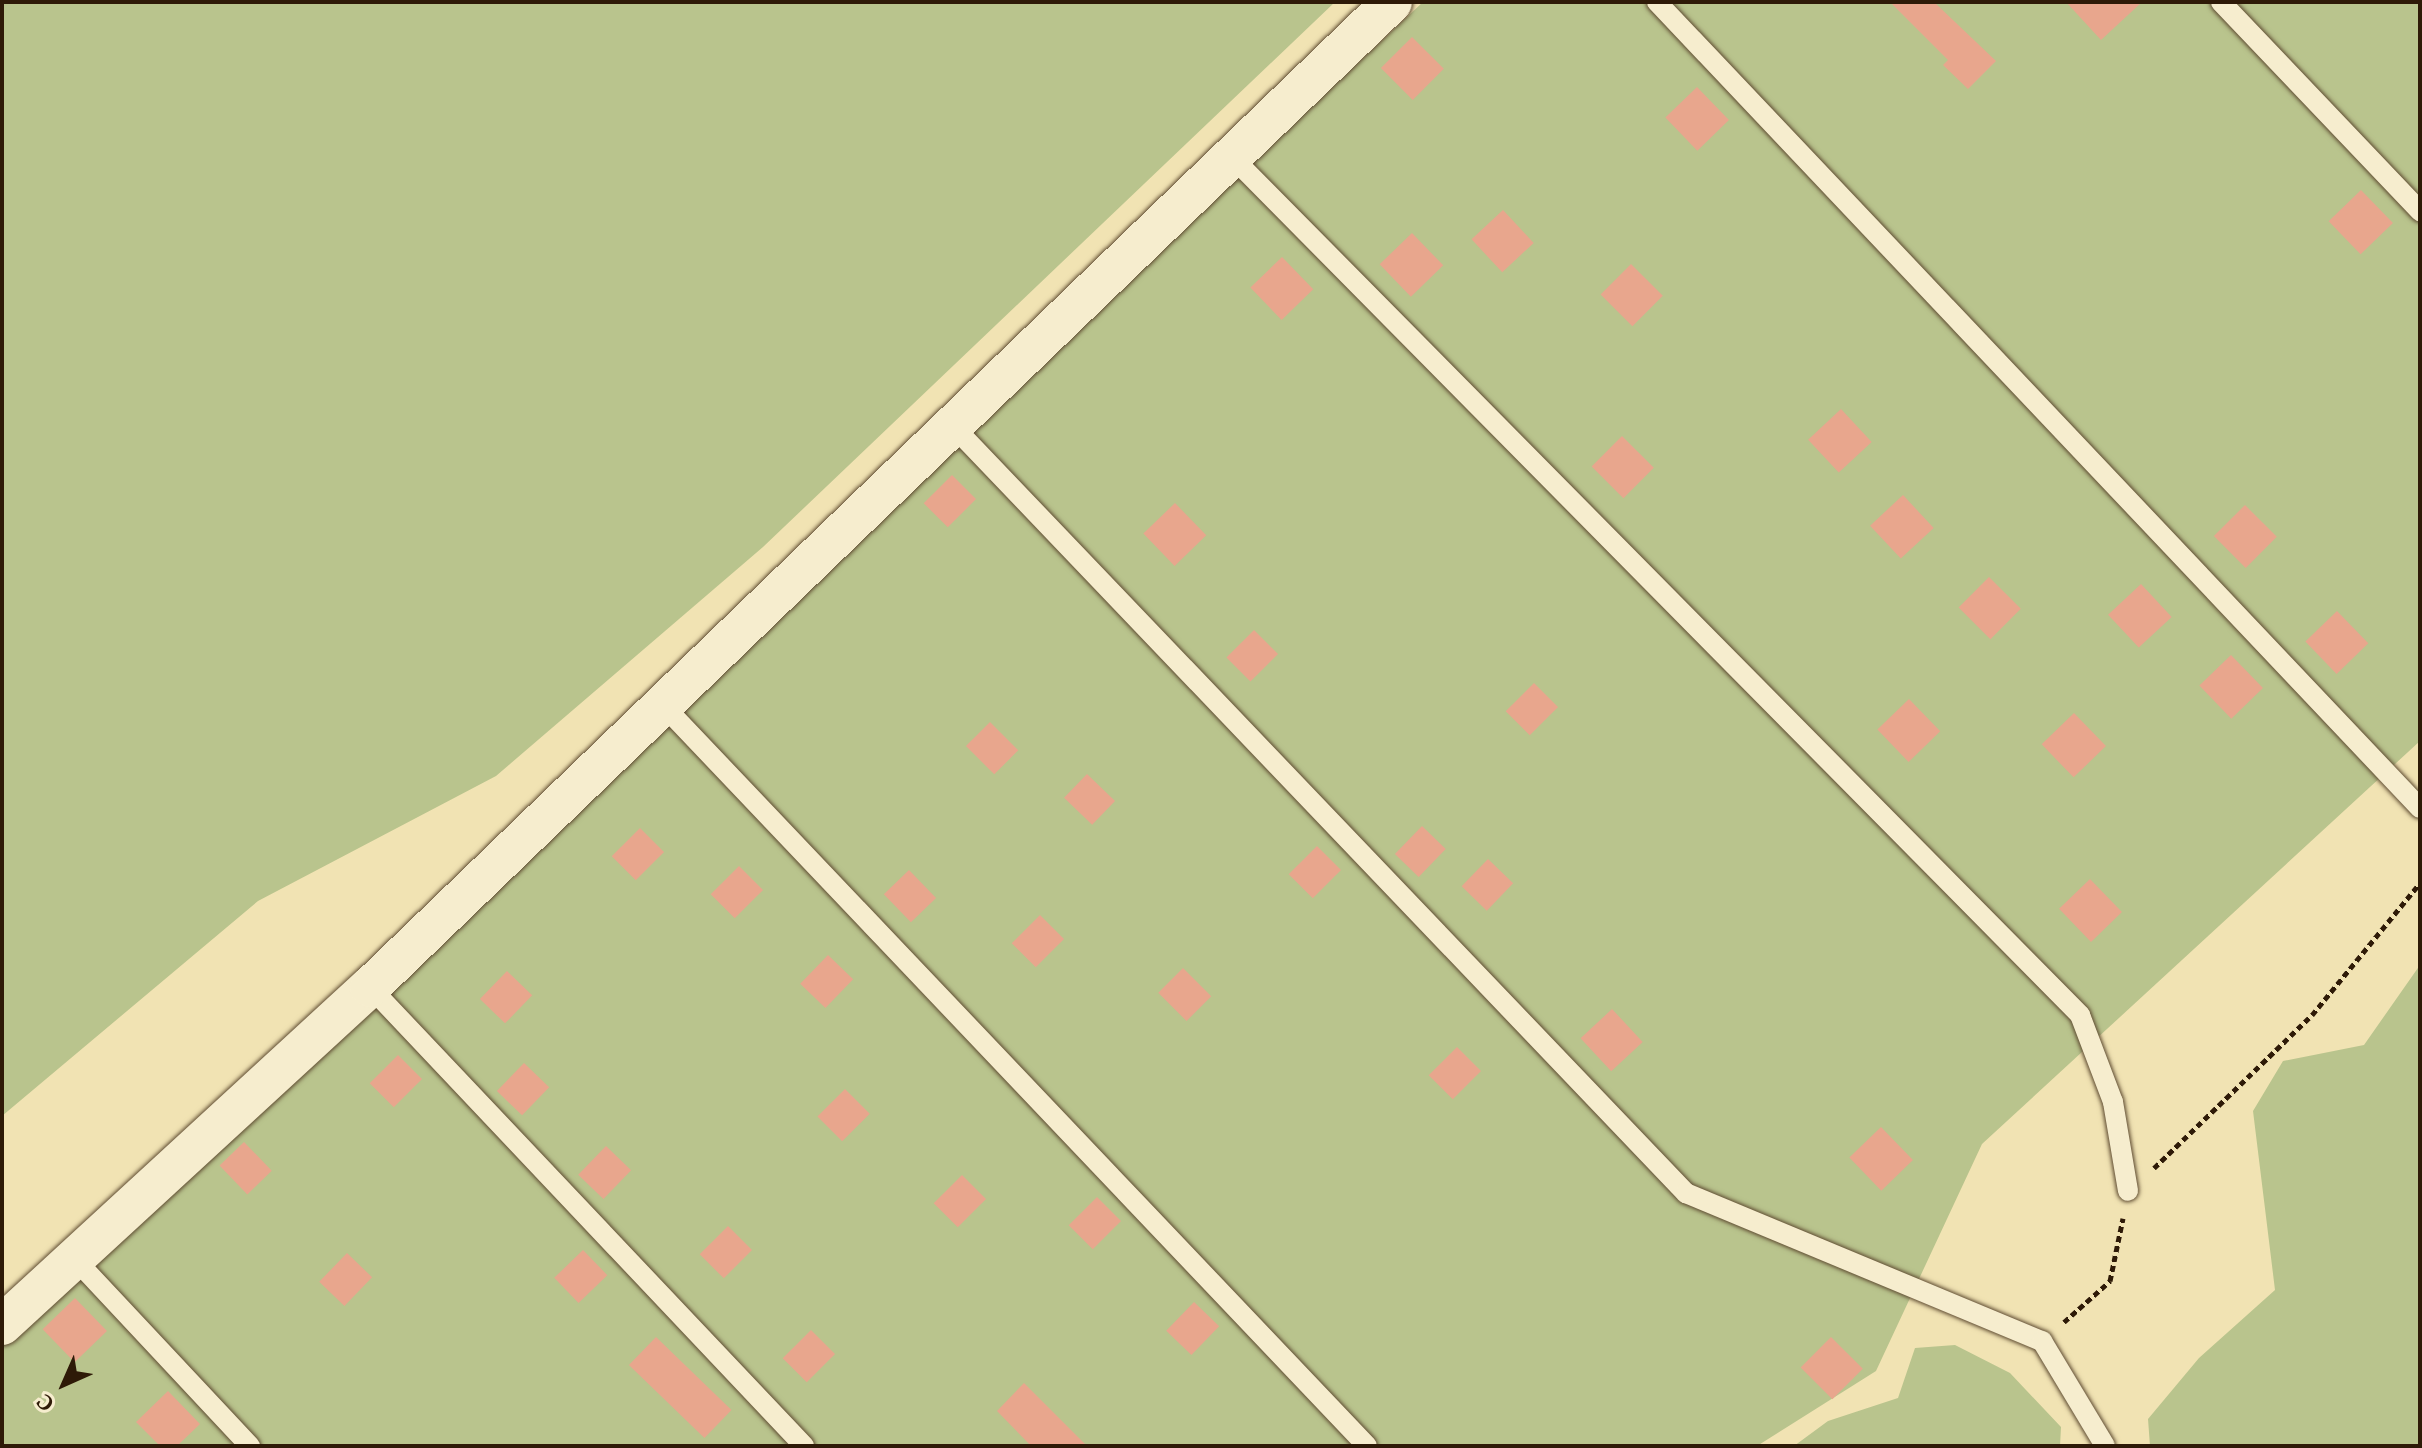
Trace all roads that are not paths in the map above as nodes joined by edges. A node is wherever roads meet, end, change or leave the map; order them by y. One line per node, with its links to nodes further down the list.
1 (1392, 2): 4 (street)
2 (1657, 2): 8 (lane)
3 (2221, 2): 5 (lane)
4 (1229, 154): 6 (street); 10 (lane)
5 (2420, 211)
6 (951, 424): 7 (street); 16 (lane)
7 (660, 702): 9 (street); 15 (lane)
8 (2420, 808)
9 (370, 987): 11 (street); 14 (lane)
10 (2128, 1191)
11 (73, 1257): 12 (street); 13 (lane)
12 (2, 1325)
13 (250, 1446)
14 (804, 1446)
15 (1367, 1446)
16 (2105, 1446)

